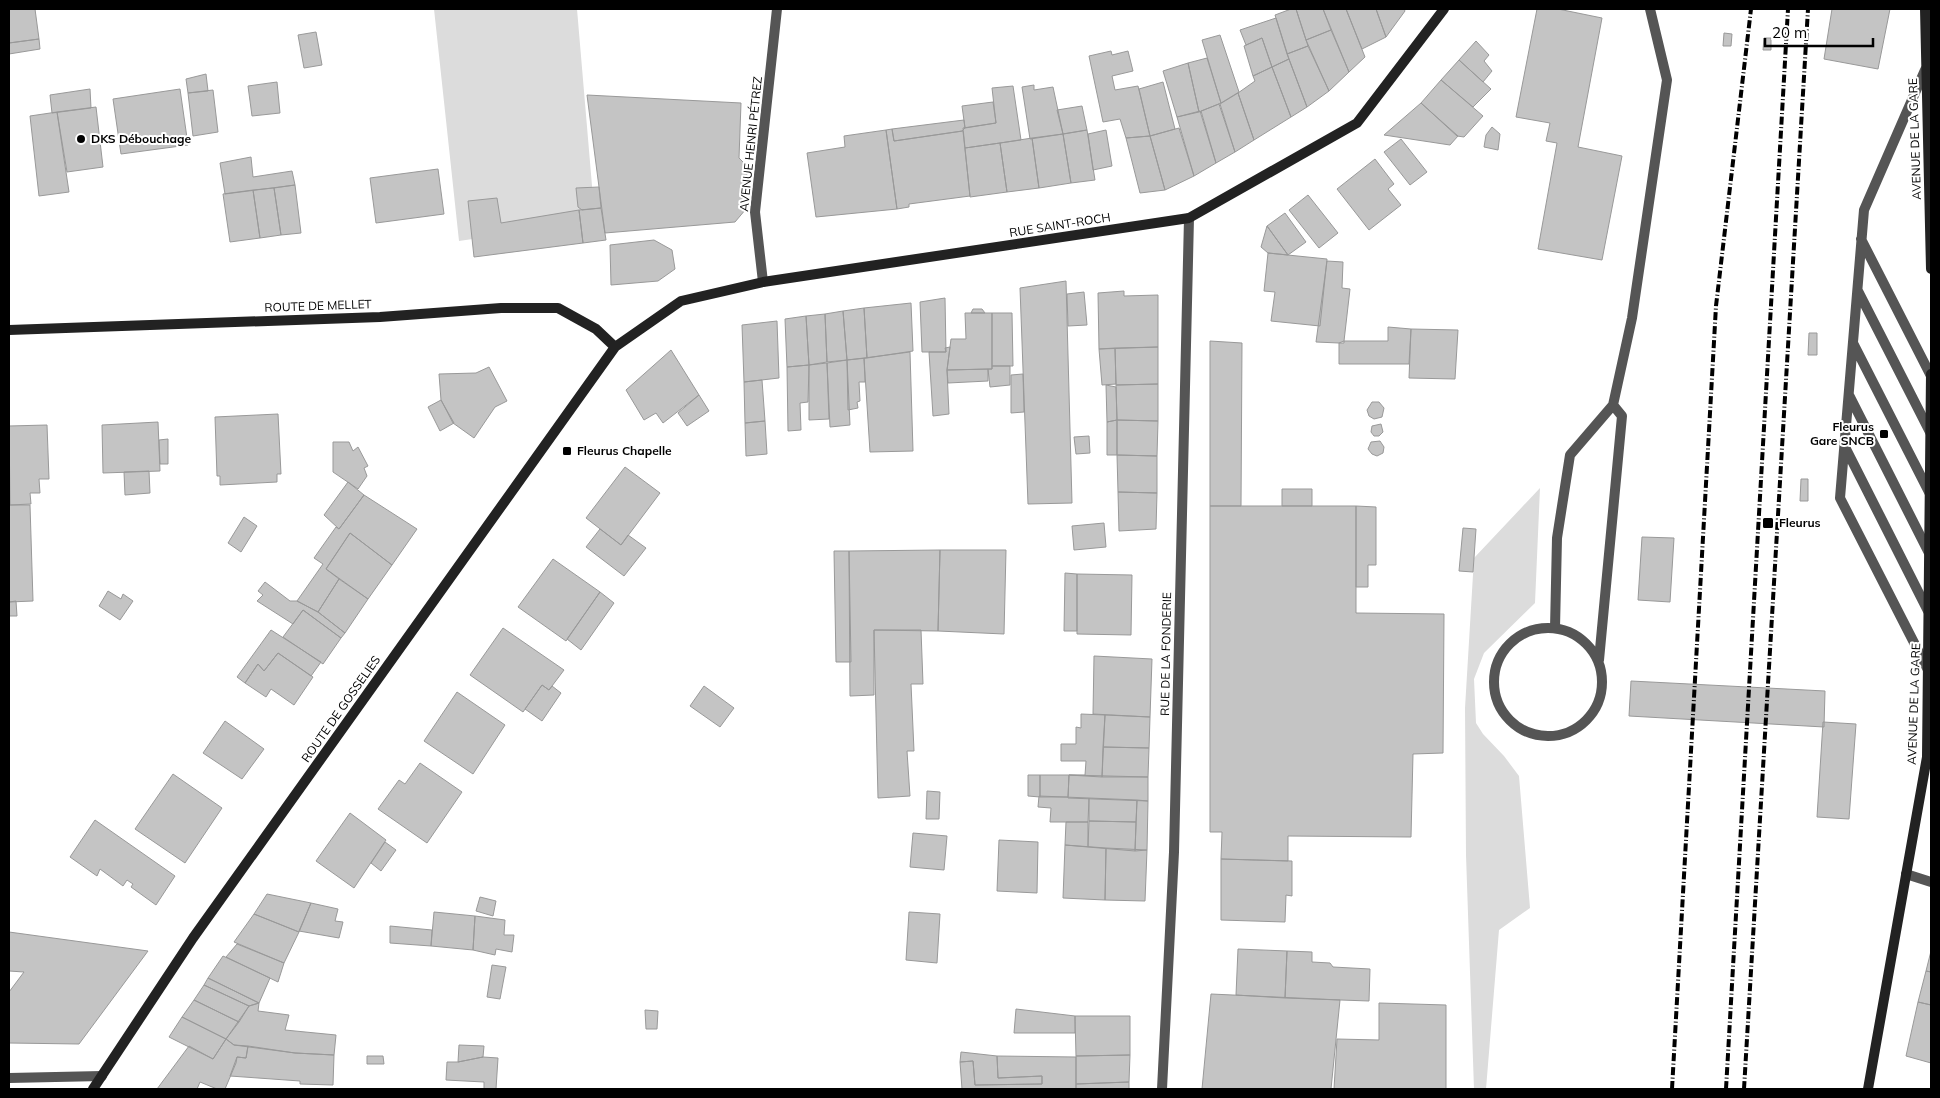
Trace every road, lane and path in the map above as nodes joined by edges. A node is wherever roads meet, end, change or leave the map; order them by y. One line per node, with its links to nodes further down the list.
1 (777, 9): 9 (street, AVENUE HENRI PÉTREZ)
2 (1444, 9): 6 (main road, RUE SAINT-ROCH)
3 (1650, 9): 16 (street)
4 (1925, 9): 5 (main road, AVENUE DE LA GARE)
5 (1925, 70): 7 (street); 8 (main road, AVENUE DE LA GARE)
6 (1189, 218): 9 (main road, RUE SAINT-ROCH); 31 (street, RUE DE LA FONDERIE)
7 (1861, 238): 10 (street); 14 (street)
8 (1931, 269)
9 (763, 282): 13 (main road, RUE SAINT-ROCH)
10 (1857, 290): 12 (street); 17 (street)
11 (9, 330): 13 (main road, ROUTE DE MELLET)
12 (1853, 342): 15 (street); 19 (street)
13 (615, 346): 28 (main road, ROUTE DE GOSSELIES)
14 (1931, 375): 17 (main road, AVENUE DE LA GARE)
15 (1849, 394): 18 (street); 20 (street)
16 (1614, 405): 22 (street); 23 (street)
17 (1930, 434): 19 (main road, AVENUE DE LA GARE)
18 (1844, 446): 21 (street); 24 (street)
19 (1930, 494): 20 (main road, AVENUE DE LA GARE)
20 (1929, 553): 21 (main road, AVENUE DE LA GARE)
21 (1928, 612): 24 (main road, AVENUE DE LA GARE)
22 (1555, 628): 23 (street); 23 (street)
23 (1599, 662)
24 (1928, 670): 25 (main road, AVENUE DE LA GARE)
25 (1929, 757): 26 (main road, AVENUE DE LA GARE)
26 (1906, 874): 27 (street); 32 (main road, AVENUE DE LA GARE)
27 (1931, 882)
28 (102, 1076): 29 (street); 30 (main road, ROUTE DE GOSSELIES)
29 (9, 1078)
30 (93, 1089)
31 (1162, 1089)
32 (1868, 1089)

